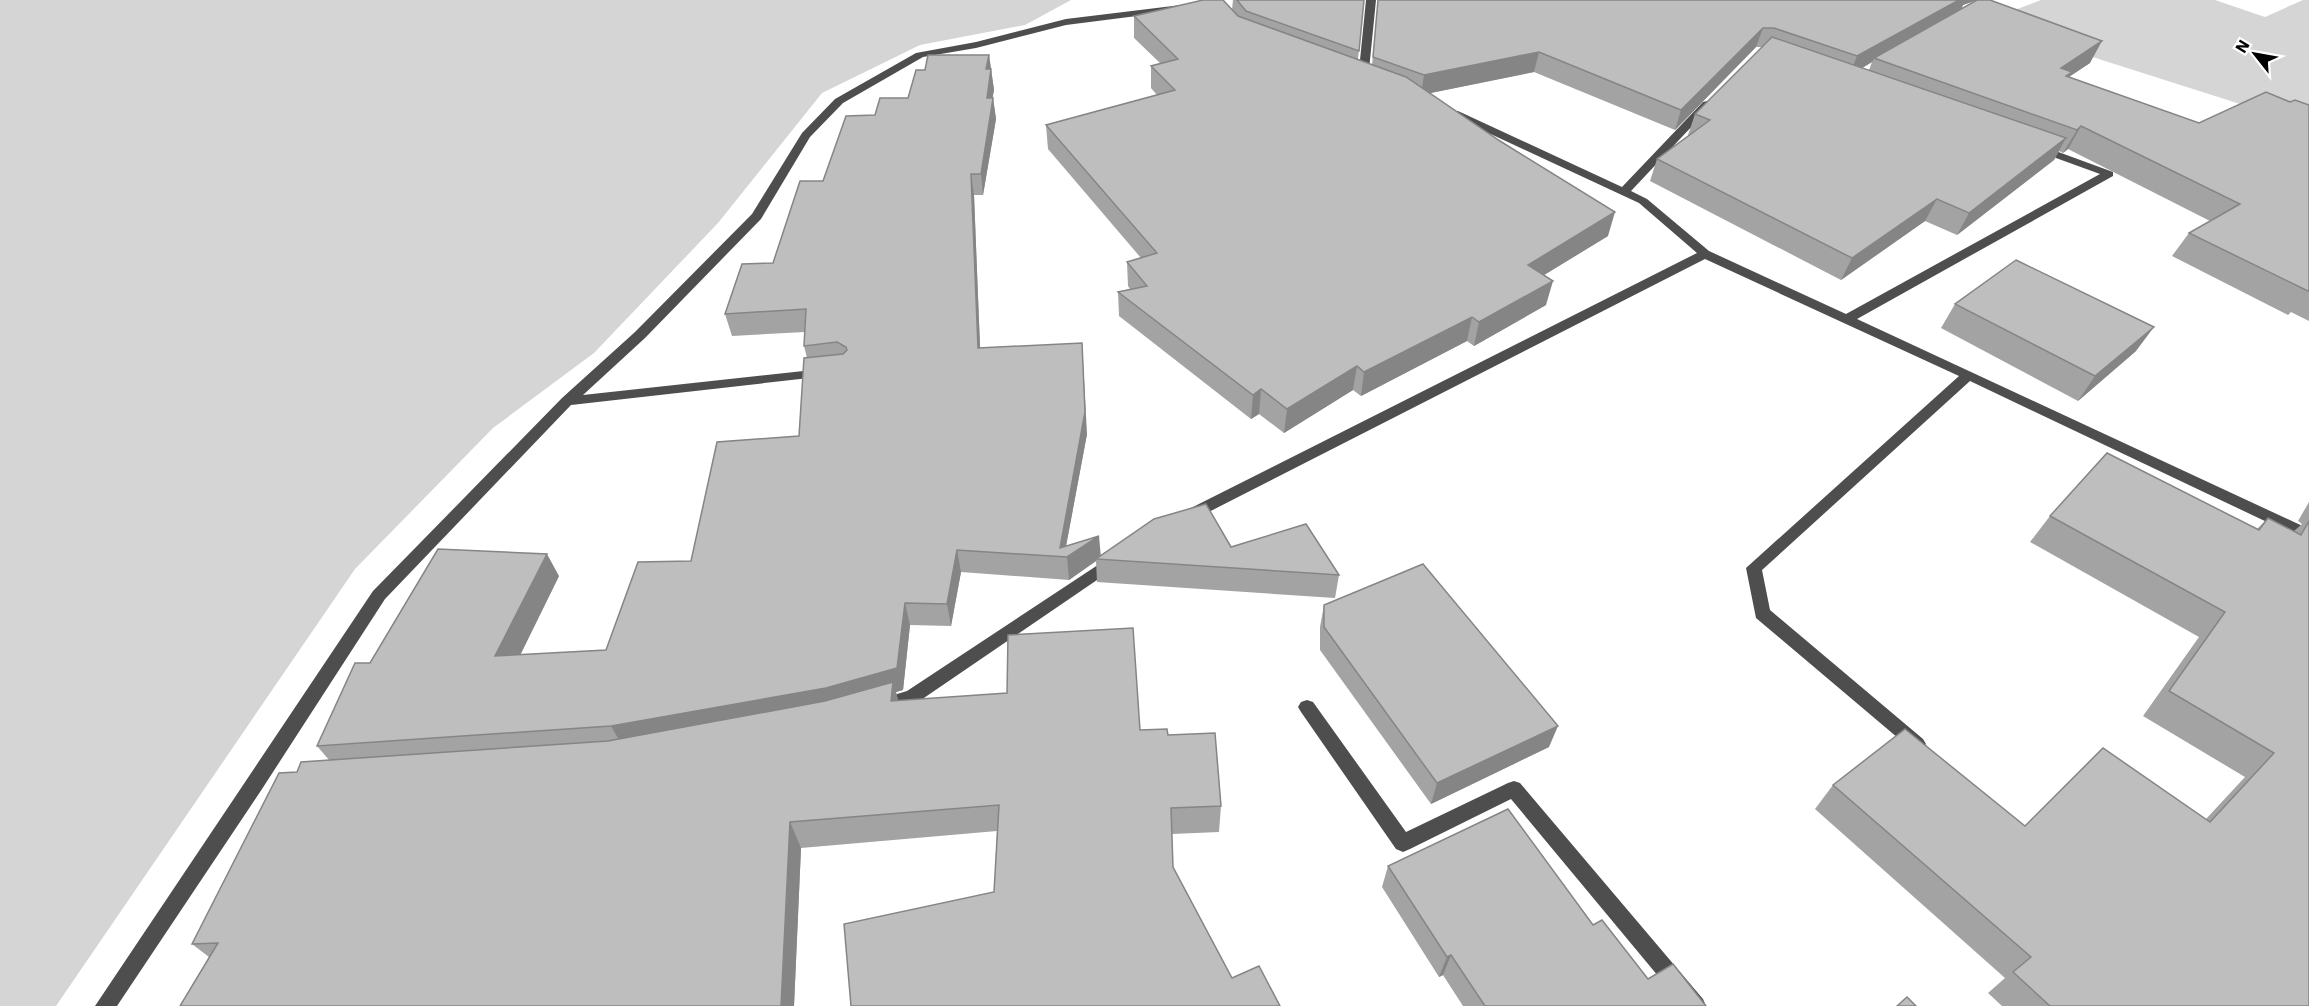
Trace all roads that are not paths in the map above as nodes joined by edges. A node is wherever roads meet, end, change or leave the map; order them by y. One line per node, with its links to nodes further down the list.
1 (1371, 0): 3 (street)
2 (1197, 7): 12 (street)
3 (1363, 80)
4 (1713, 99): 7 (street)
5 (1440, 108): 7 (street)
6 (2024, 143): 9 (street)
7 (1624, 191): 8 (street)
8 (1705, 254): 9 (street); 13 (street)
9 (1846, 319): 11 (street)
10 (831, 372): 12 (street)
11 (1969, 375): 14 (street); 18 (street)
12 (567, 401): 20 (street)
13 (1174, 523)
14 (2309, 536)
15 (1124, 553): 17 (street)
16 (1307, 707): 22 (street)
17 (867, 710)
18 (1934, 758)
19 (280, 782): 20 (street)
20 (256, 783): 21 (street)
21 (105, 1006)
22 (1696, 1006)

